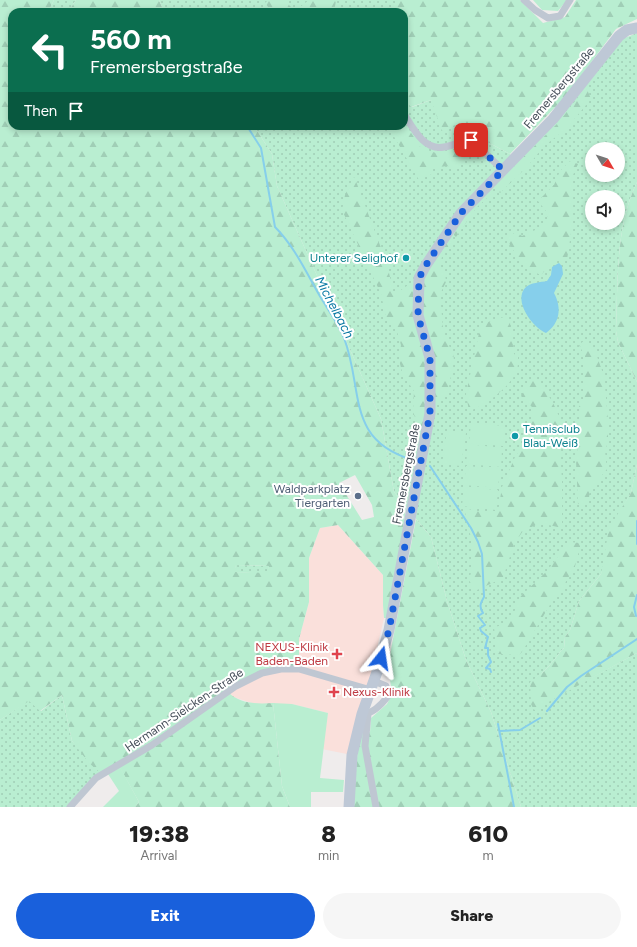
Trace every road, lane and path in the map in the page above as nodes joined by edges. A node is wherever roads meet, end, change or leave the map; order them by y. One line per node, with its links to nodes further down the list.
1 (524, 0): 2 (street)
2 (570, 0)
3 (637, 28): 5 (main road, Fremersbergstraße)
4 (408, 120): 5 (street)
5 (503, 170): 6 (main road, Fremersbergstraße)
6 (372, 686): 7 (main road, Fremersbergstraße); 7 (street); 8 (street, Hermann-Sielcken-Straße)
7 (365, 714): 9 (main road, Fremersbergstraße); 10 (street)
8 (70, 807)
9 (349, 807)
10 (376, 807)

